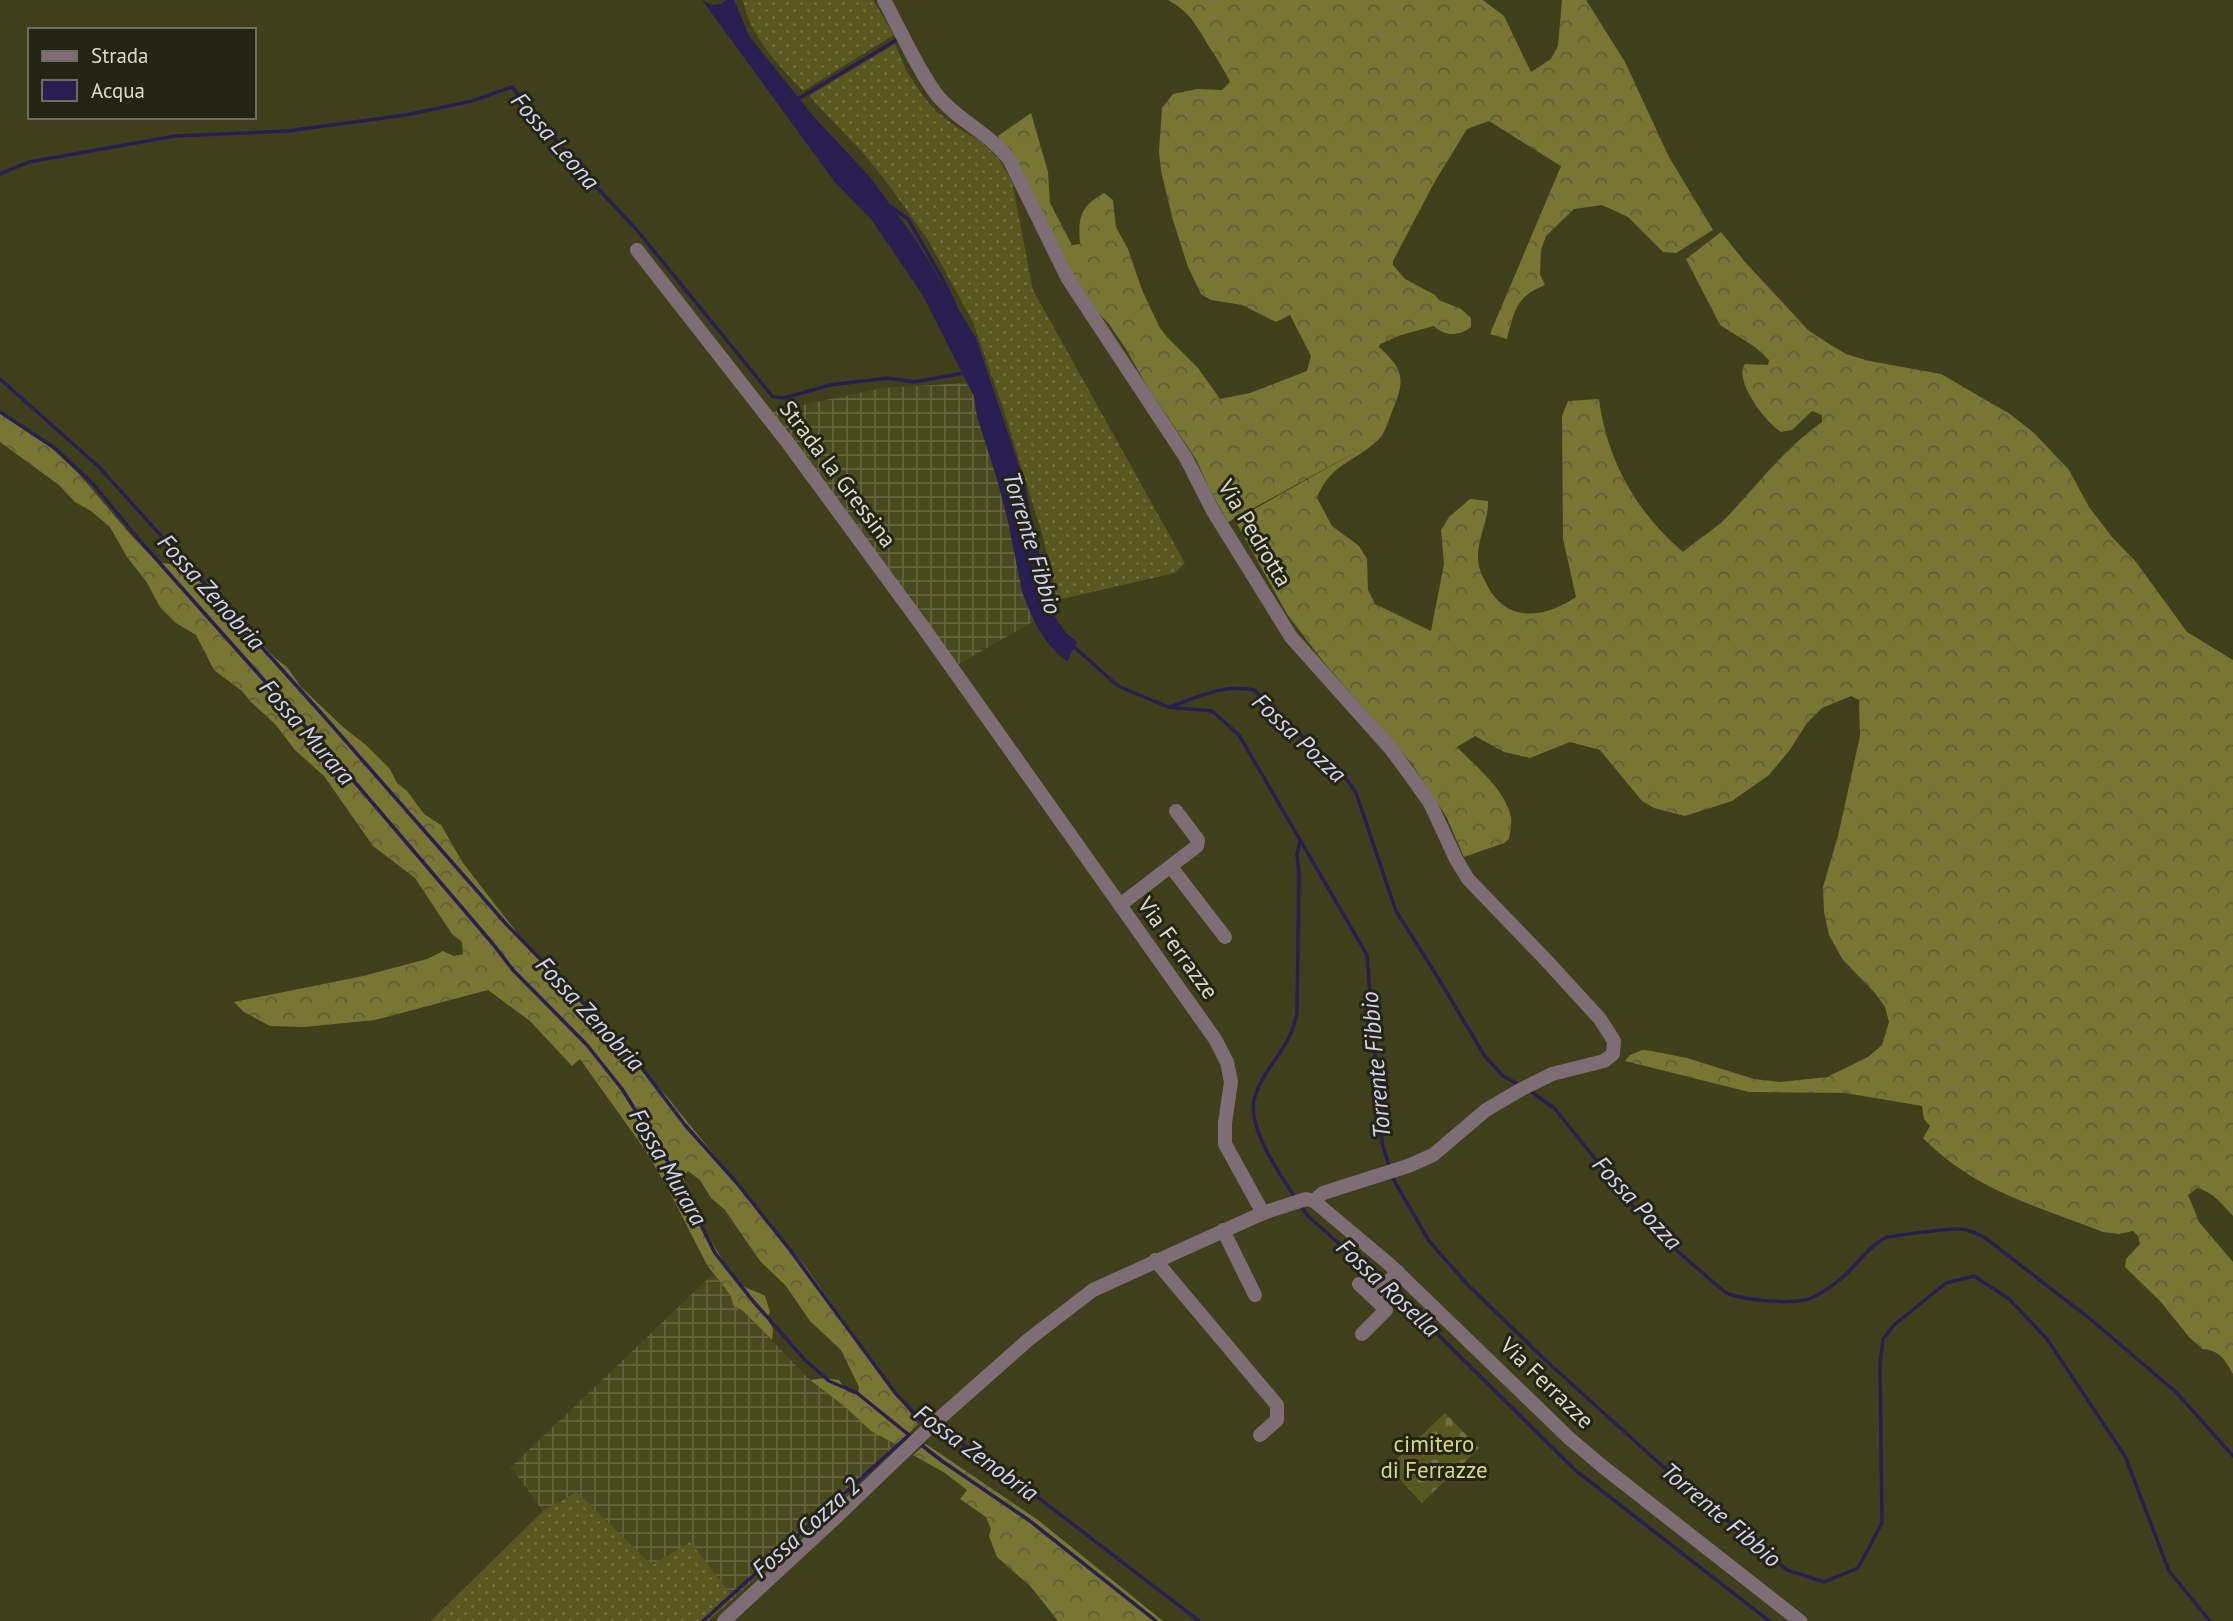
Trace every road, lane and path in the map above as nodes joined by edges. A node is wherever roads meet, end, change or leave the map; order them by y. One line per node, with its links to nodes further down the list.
1 (884, 0): 8 (street, Via Pedrotta)
2 (637, 250): 3 (street, Strada la Gressina)
3 (995, 731): 6 (street, Via Ferrazze)
4 (1176, 811): 5 (street)
5 (1171, 867): 6 (street); 7 (street)
6 (1120, 905): 9 (street, Via Ferrazze)
7 (1225, 937)
8 (1310, 1200): 9 (street); 13 (street, Via Ferrazze)
9 (1263, 1213): 10 (street)
10 (1223, 1230): 11 (street); 14 (street)
11 (1156, 1260): 16 (street); 17 (street)
12 (1359, 1284): 13 (street)
13 (1385, 1285): 15 (street); 18 (street, Via Ferrazze)
14 (1255, 1295)
15 (1362, 1334)
16 (1260, 1435)
17 (724, 1621)
18 (1800, 1621)

